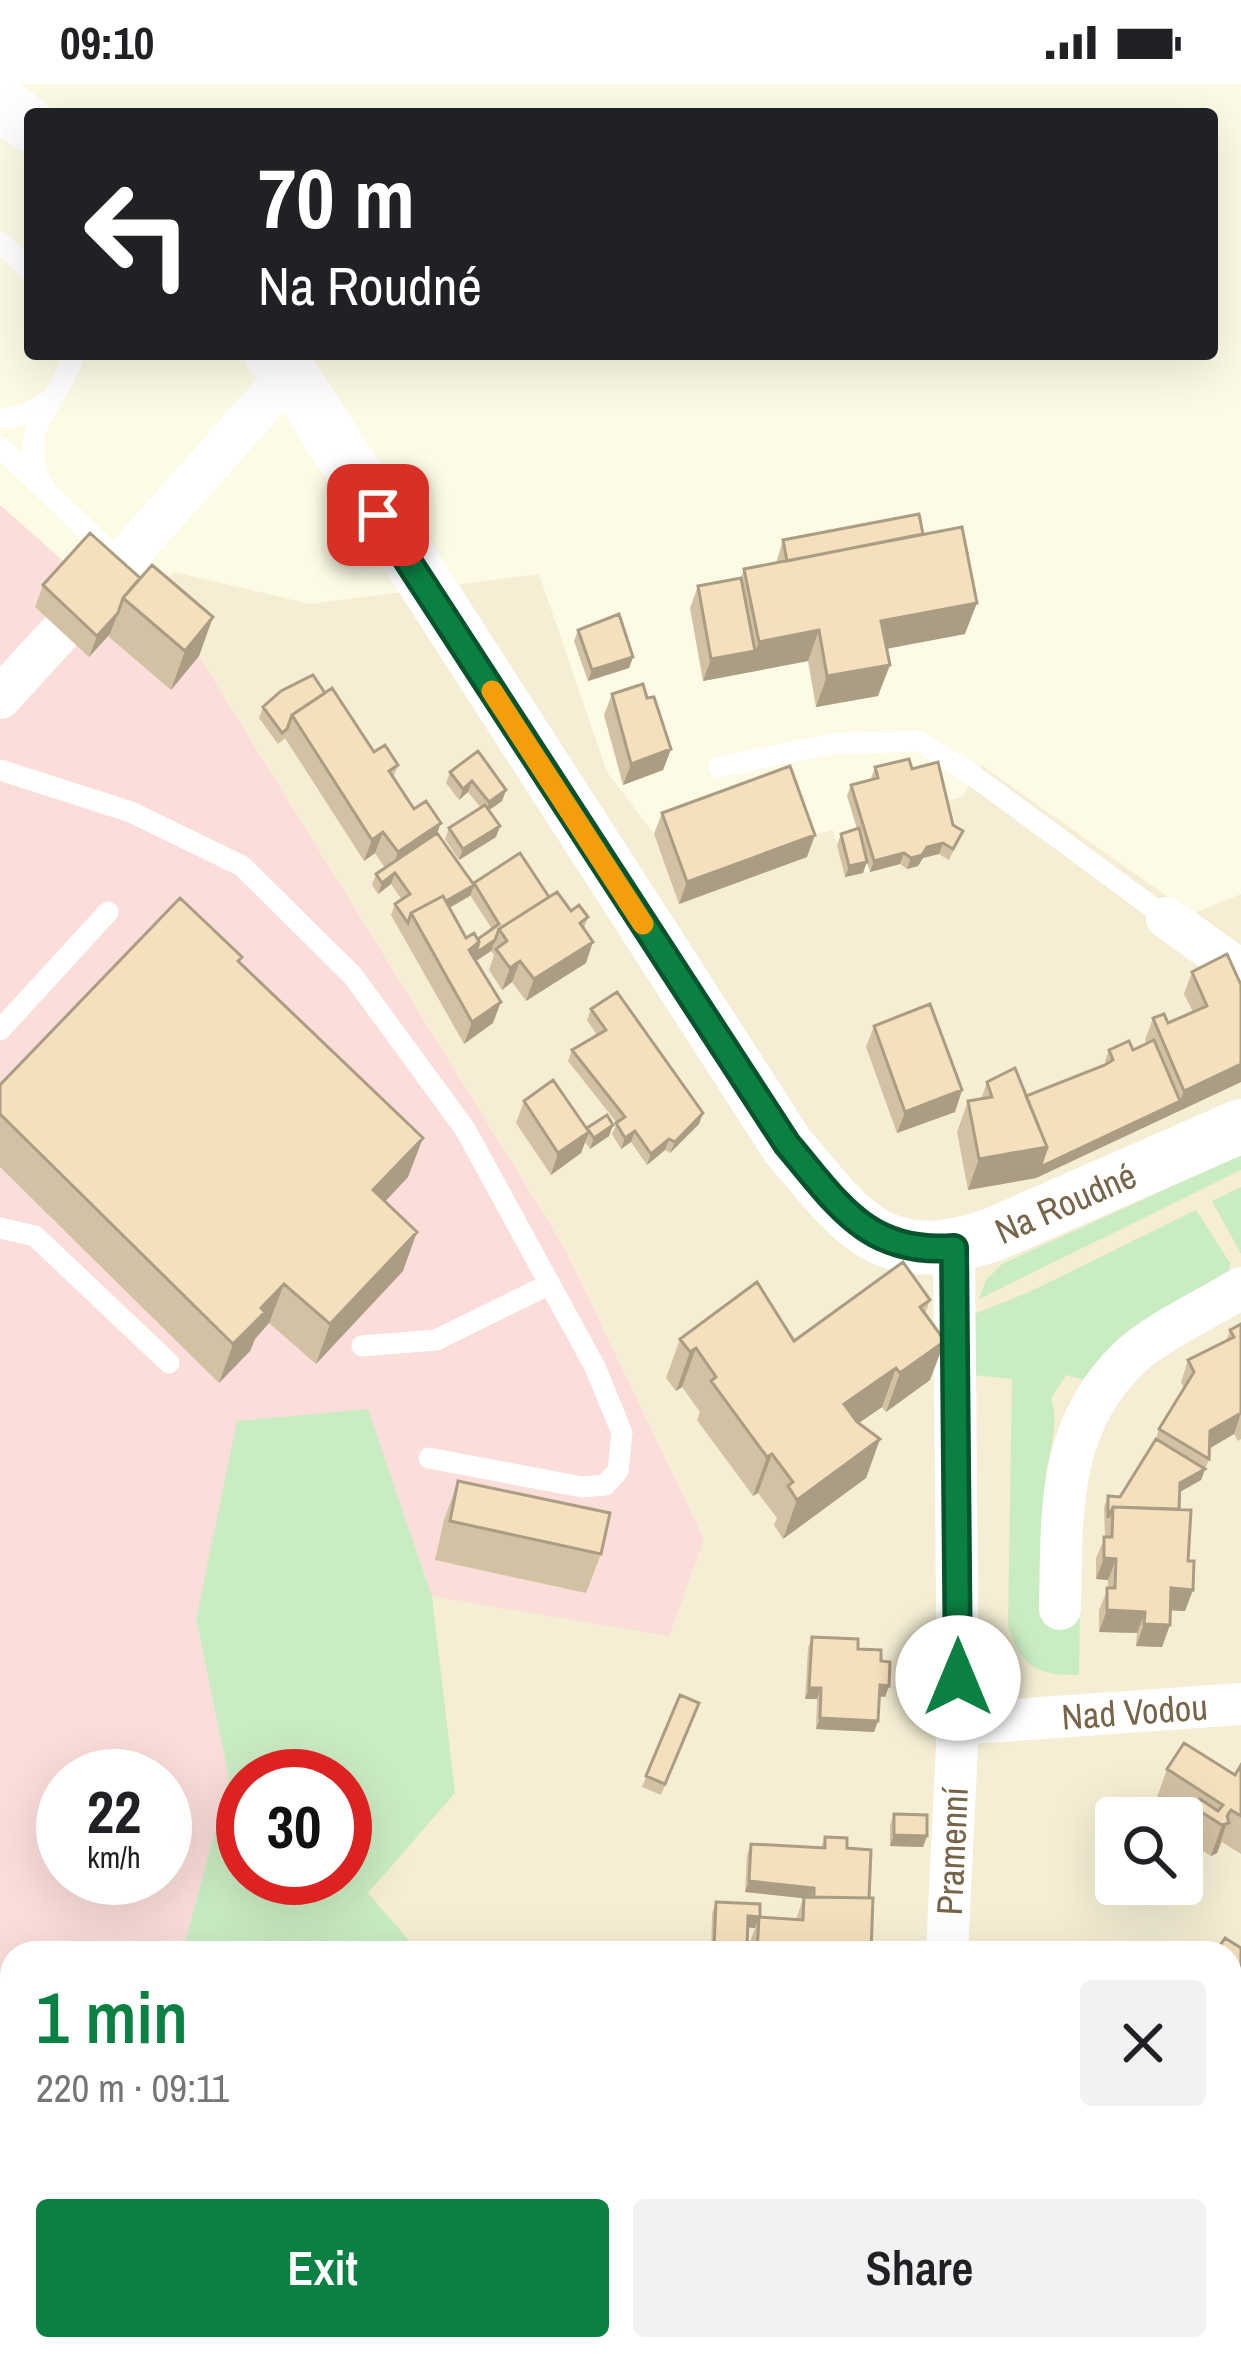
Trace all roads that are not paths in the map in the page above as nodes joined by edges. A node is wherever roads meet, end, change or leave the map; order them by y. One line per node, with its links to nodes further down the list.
1 (0, 242): 2 (lane)
2 (24, 264)
3 (71, 360): 5 (lane)
4 (280, 364): 9 (street); 20 (street, Na Roudné)
5 (48, 401): 6 (lane); 8 (lane)
6 (0, 419)
7 (0, 447): 8 (lane)
8 (46, 491): 9 (lane)
9 (115, 570)
10 (62, 631): 11 (street)
11 (7, 676)
12 (719, 767): 15 (lane)
13 (0, 770): 21 (lane)
14 (108, 911): 17 (lane)
15 (1167, 918): 16 (street)
16 (1241, 971)
17 (0, 1030)
18 (1241, 1126): 20 (street, Na Roudné)
19 (0, 1228): 24 (lane)
20 (954, 1248): 28 (street, Pramenní)
21 (550, 1284): 23 (lane); 25 (lane)
22 (1241, 1288): 26 (street)
23 (362, 1346)
24 (169, 1363)
25 (429, 1458)
26 (1060, 1609)
27 (1241, 1704): 28 (street, Nad Vodou)
28 (958, 1724): 29 (street, Pramenní)
29 (948, 1941)

